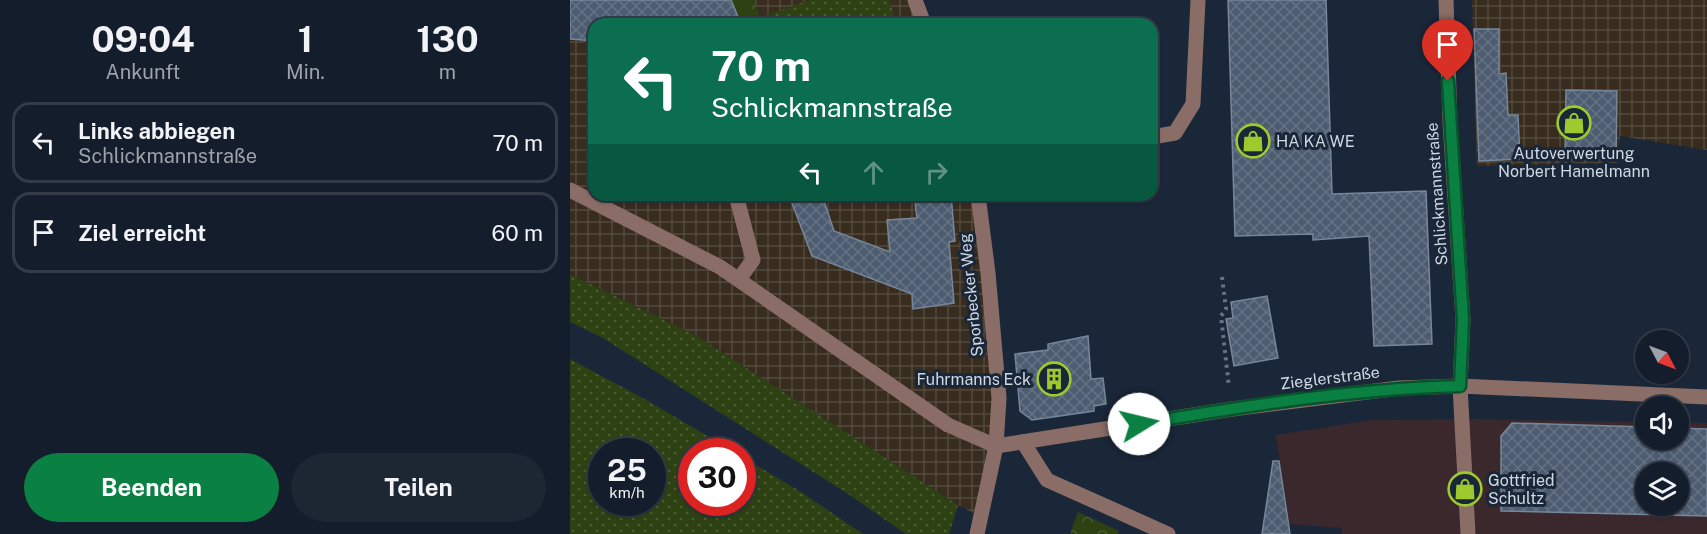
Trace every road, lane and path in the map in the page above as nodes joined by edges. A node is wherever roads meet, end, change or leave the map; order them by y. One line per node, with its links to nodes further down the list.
1 (915, 0): 4 (street)
2 (1198, 0): 5 (street)
3 (1446, 0): 13 (street, Schlickmannstraße)
4 (922, 18)
5 (1158, 136)
6 (570, 190): 7 (street)
7 (588, 199)
8 (591, 201): 12 (street)
9 (738, 201): 12 (street)
10 (979, 201): 17 (street, Sporbecker Weg)
11 (1222, 277): 15 (path)
12 (739, 279): 17 (street)
13 (1460, 386): 14 (street, Zieglerstraße); 15 (street, Zieglerstraße); 20 (street, Schlickmannstraße)
14 (1707, 397)
15 (1232, 409): 16 (street, Zieglerstraße)
16 (1023, 442): 17 (street, Zieglerstraße); 19 (street)
17 (996, 446): 18 (street, Sporbecker Weg)
18 (977, 534)
19 (1168, 534)
20 (1468, 534)

